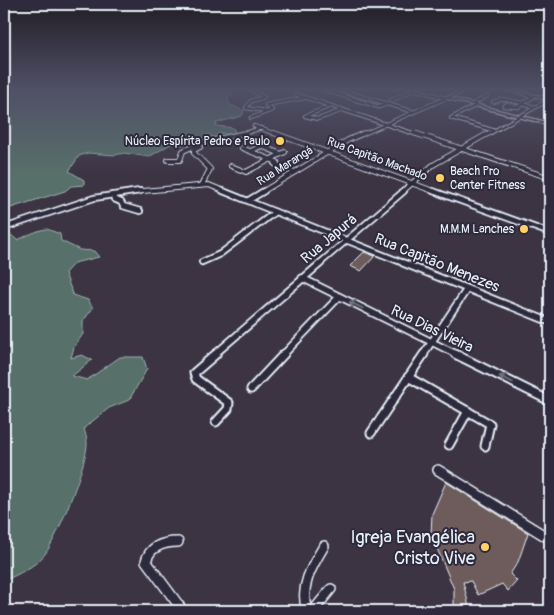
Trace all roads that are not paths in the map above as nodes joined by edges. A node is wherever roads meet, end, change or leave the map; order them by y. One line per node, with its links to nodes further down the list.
1 (366, 118): 6 (street)
2 (400, 118): 6 (street, Rua Marangá)
3 (452, 118): 10 (street)
4 (515, 118): 10 (street, Rua Japurá)
5 (525, 118): 7 (street)
6 (384, 124): 13 (street); 15 (street, Rua Marangá)
7 (550, 124)
8 (254, 126): 9 (street, Rua Capitão Machado)
9 (261, 128): 11 (street); 15 (street, Rua Capitão Machado)
10 (492, 130): 13 (street, Rua Japurá)
11 (216, 140): 16 (street); 22 (street)
12 (242, 148): 14 (street)
13 (461, 149): 20 (street); 21 (street, Rua Japurá)
14 (251, 151): 17 (street); 17 (street)
15 (327, 152): 19 (street, Rua Marangá); 21 (street, Rua Capitão Machado)
16 (168, 160)
17 (268, 160): 18 (street); 19 (street)
18 (231, 166)
19 (295, 172): 24 (street, Rua Marangá)
20 (550, 178)
21 (413, 183): 28 (street, Rua Capitão Machado); 29 (street, Rua Japurá)
22 (202, 185): 23 (street); 24 (street, Rua Capitão Menezes)
23 (113, 195): 25 (street); 27 (street)
24 (249, 200): 26 (street, Rua Capitão Menezes)
25 (140, 210)
26 (275, 212): 29 (street, Rua Capitão Menezes); 30 (street)
27 (4, 228)
28 (550, 233)
29 (346, 240): 31 (street, Rua Japurá); 32 (street, Rua Capitão Menezes)
30 (202, 262)
31 (302, 278): 33 (street, Rua Dias Vieira); 40 (street, Rua Japurá)
32 (466, 288): 34 (street, Rua Capitão Menezes); 35 (street)
33 (338, 297): 35 (street, Rua Dias Vieira, one-way to 33); 37 (street)
34 (550, 322)
35 (431, 342): 36 (street); 38 (street, Rua Dias Vieira, one-way to 35)
36 (408, 377): 39 (street); 41 (street)
37 (251, 389)
38 (550, 401)
39 (468, 410): 42 (street); 43 (street)
40 (216, 422)
41 (371, 434)
42 (448, 445)
43 (485, 446)
44 (438, 470): 45 (street)
45 (550, 539)
46 (178, 542): 49 (street)
47 (324, 546): 50 (street)
48 (331, 589): 51 (street)
49 (183, 611)
50 (307, 611)
51 (313, 611)

